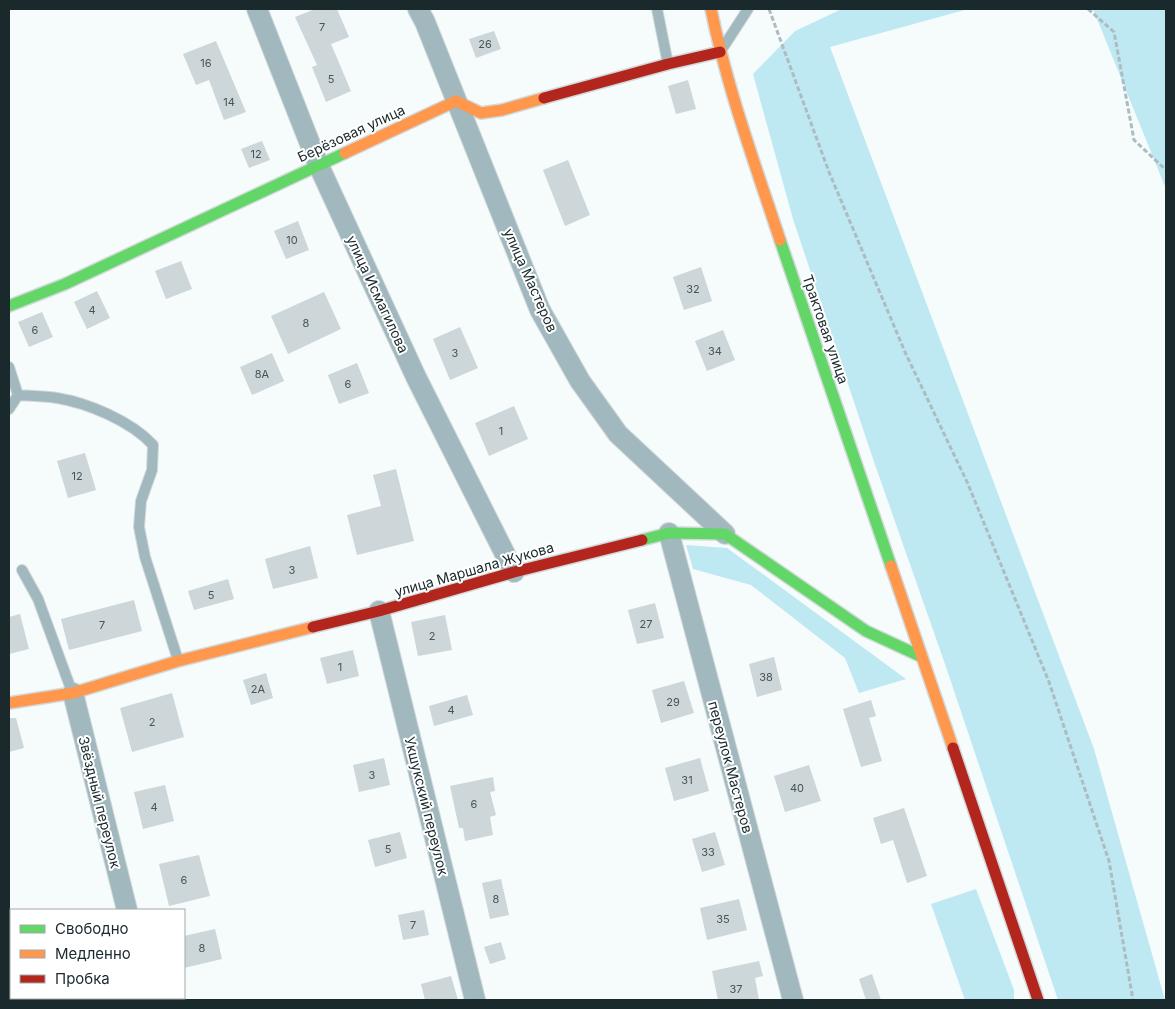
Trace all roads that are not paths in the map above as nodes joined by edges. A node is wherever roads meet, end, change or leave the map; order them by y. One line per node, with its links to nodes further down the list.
1 (257, 9): 9 (street, улица Исмагилова)
2 (418, 9): 8 (street, улица Мастеров)
3 (657, 9): 7 (lane)
4 (711, 9): 6 (street, Трактовая улица)
5 (748, 9): 6 (lane)
6 (720, 52): 7 (street); 19 (street, Трактовая улица)
7 (668, 64): 8 (street)
8 (456, 101): 9 (street, Берёзовая улица); 15 (street, улица Мастеров)
9 (318, 164): 10 (street, Берёзовая улица); 17 (street, улица Исмагилова)
10 (9, 306)
11 (9, 367): 12 (lane)
12 (18, 395): 13 (lane); 20 (lane)
13 (9, 409)
14 (669, 533): 15 (street, улица Маршала Жукова); 17 (street, улица Маршала Жукова); 25 (street, переулок Мастеров)
15 (725, 534): 19 (street)
16 (22, 570): 21 (lane)
17 (514, 572): 18 (street, улица Маршала Жукова)
18 (379, 611): 20 (street, улица Маршала Жукова); 24 (street, Укшукский переулок)
19 (920, 656): 26 (street, Трактовая улица)
20 (178, 661): 21 (street, улица Маршала Жукова)
21 (73, 693): 22 (street, улица Маршала Жукова); 23 (street, Звёздный переулок)
22 (9, 703)
23 (127, 909)
24 (475, 1000)
25 (793, 1000)
26 (1038, 1000)

